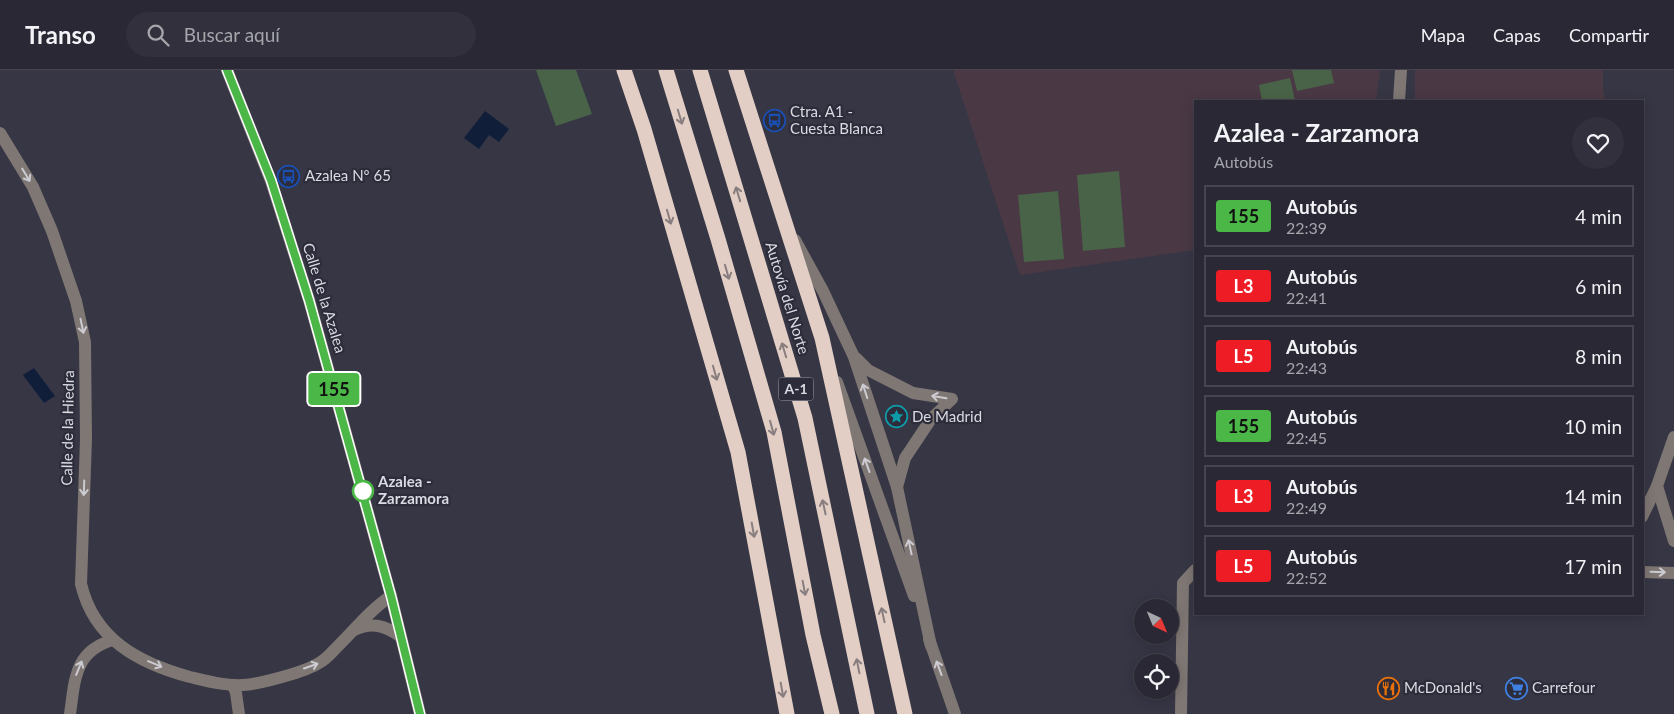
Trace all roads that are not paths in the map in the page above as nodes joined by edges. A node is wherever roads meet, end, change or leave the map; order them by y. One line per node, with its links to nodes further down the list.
1 (227, 70): 24 (street, Calle de la Azalea)
2 (624, 70): 10 (highway)
3 (630, 70): 10 (highway)
4 (666, 70): 34 (highway, A-1, one-way to 34)
5 (700, 70): 35 (highway, Autovía del Norte / A-1, one-way to 5)
6 (728, 70): 13 (highway)
7 (736, 70): 12 (highway)
8 (1401, 70): 9 (street)
9 (1399, 100)
10 (644, 129): 33 (highway, one-way to 33)
11 (0, 133): 27 (street, Calle de la Hiedra, one-way to 27)
12 (782, 217): 13 (highway); 15 (street)
13 (804, 283): 14 (highway)
14 (822, 338): 28 (street, one-way to 14); 36 (highway, one-way to 14)
15 (854, 357): 18 (street, one-way to 15); 18 (street, one-way to 15)
16 (1674, 437): 17 (street)
17 (1657, 486): 19 (street); 20 (street)
18 (897, 487): 28 (street, one-way to 18)
19 (1644, 513)
20 (1674, 541)
21 (1194, 571): 38 (street)
22 (1644, 572): 23 (street, one-way to 23)
23 (1674, 573)
24 (391, 596): 25 (street, Calle de la Hiedra); 26 (street, Calle de la Azalea)
25 (354, 630): 26 (street); 29 (street, Calle de la Hiedra, one-way to 25)
26 (400, 637): 32 (street, Calle de la Azalea)
27 (113, 640): 29 (street, Calle de la Hiedra, one-way to 29); 30 (street, one-way to 27)
28 (931, 646): 37 (street, one-way to 28)
29 (233, 685): 31 (street)
30 (70, 714)
31 (239, 714)
32 (420, 714)
33 (787, 714)
34 (832, 714)
35 (867, 714)
36 (905, 714)
37 (955, 714)
38 (1181, 714)

